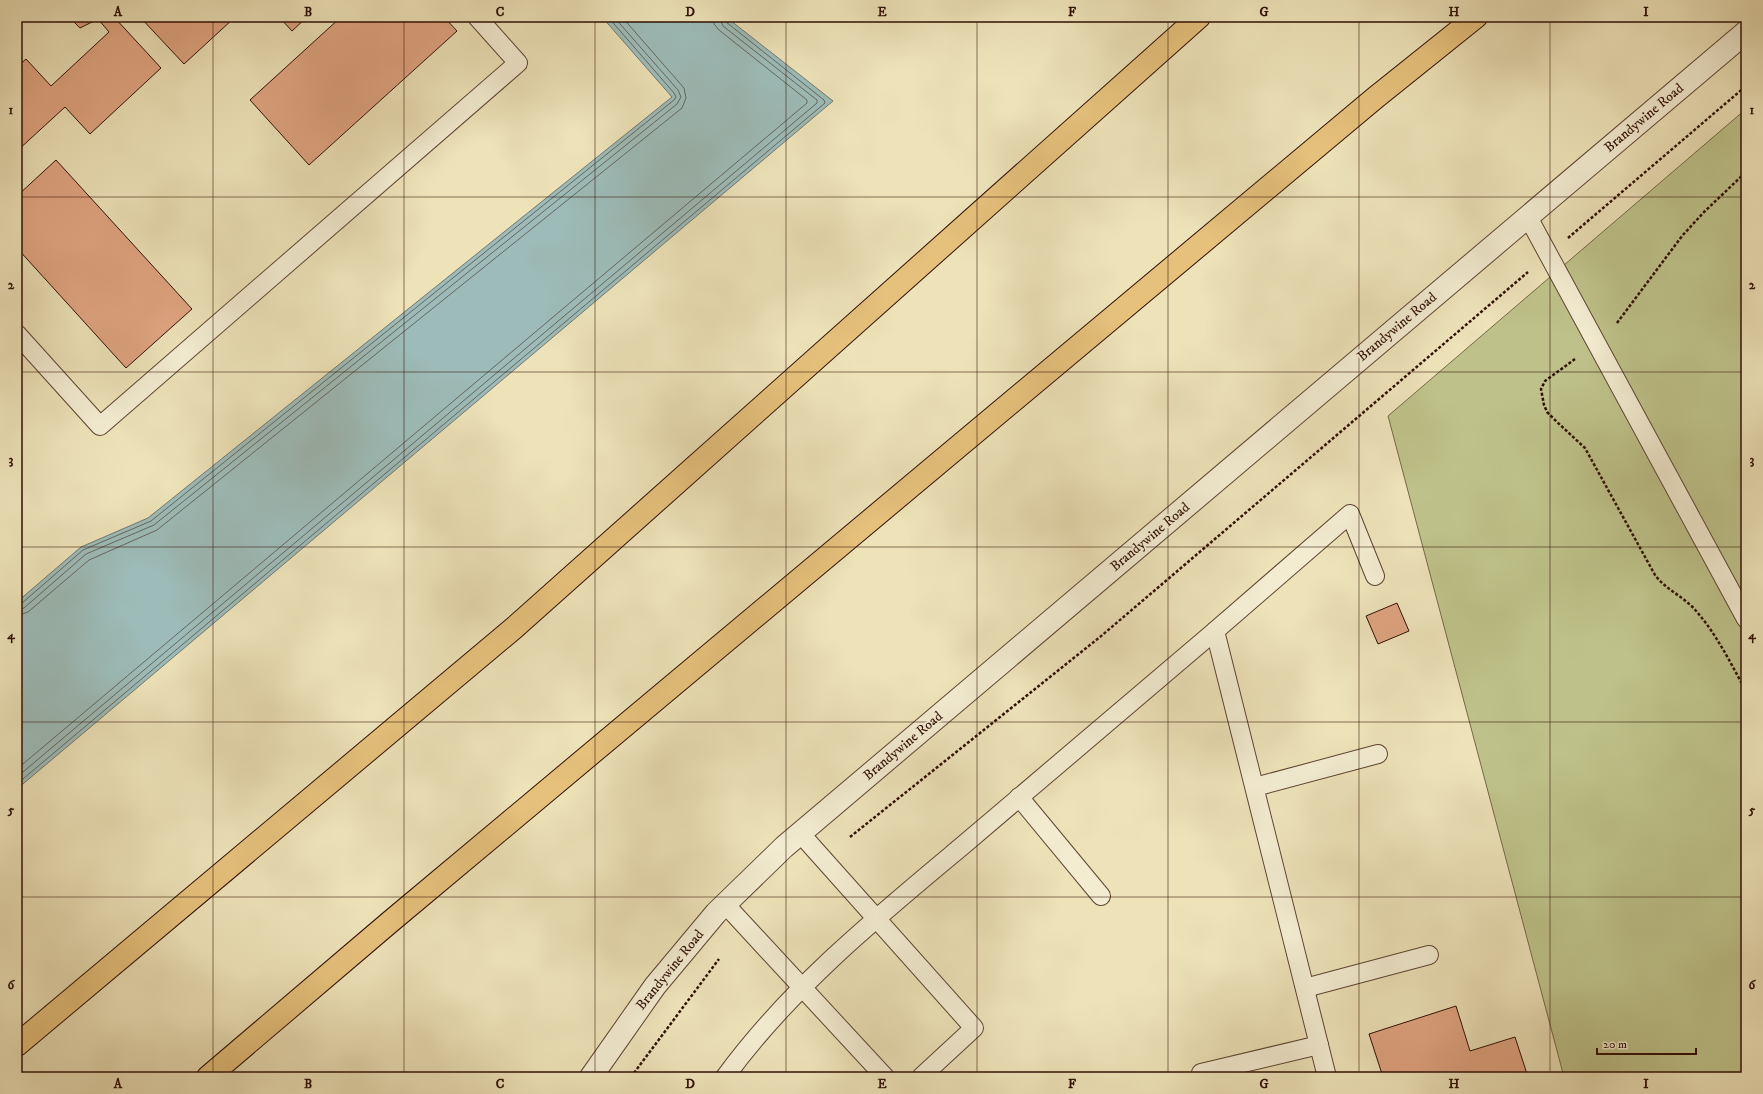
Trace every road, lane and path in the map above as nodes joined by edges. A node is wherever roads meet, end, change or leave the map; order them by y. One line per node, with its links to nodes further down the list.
1 (477, 17): 8 (lane)
2 (1199, 17): 24 (highway)
3 (1476, 17): 27 (highway)
4 (1746, 32): 6 (street, Brandywine Road)
5 (1746, 86): 7 (path)
6 (1528, 217): 7 (lane); 15 (street, Brandywine Road)
7 (1548, 255): 10 (lane); 16 (path)
8 (17, 334)
9 (1375, 576): 11 (lane)
10 (1746, 619)
11 (1215, 631): 13 (lane); 14 (lane)
12 (1378, 754): 13 (lane)
13 (1254, 787): 23 (lane)
14 (1019, 798): 17 (lane); 19 (lane)
15 (800, 833): 18 (street, Brandywine Road); 19 (lane)
16 (850, 837)
17 (1101, 896)
18 (725, 904): 22 (lane); 28 (street, Brandywine Road)
19 (876, 918): 22 (lane); 32 (lane)
20 (1429, 955): 23 (lane)
21 (719, 959): 29 (path)
22 (802, 988): 30 (lane); 31 (lane)
23 (1305, 988): 25 (lane)
24 (17, 1045)
25 (1319, 1045): 26 (lane); 33 (lane)
26 (1200, 1073)
27 (208, 1077)
28 (591, 1077)
29 (631, 1077)
30 (725, 1077)
31 (885, 1077)
32 (921, 1077)
33 (1327, 1077)

